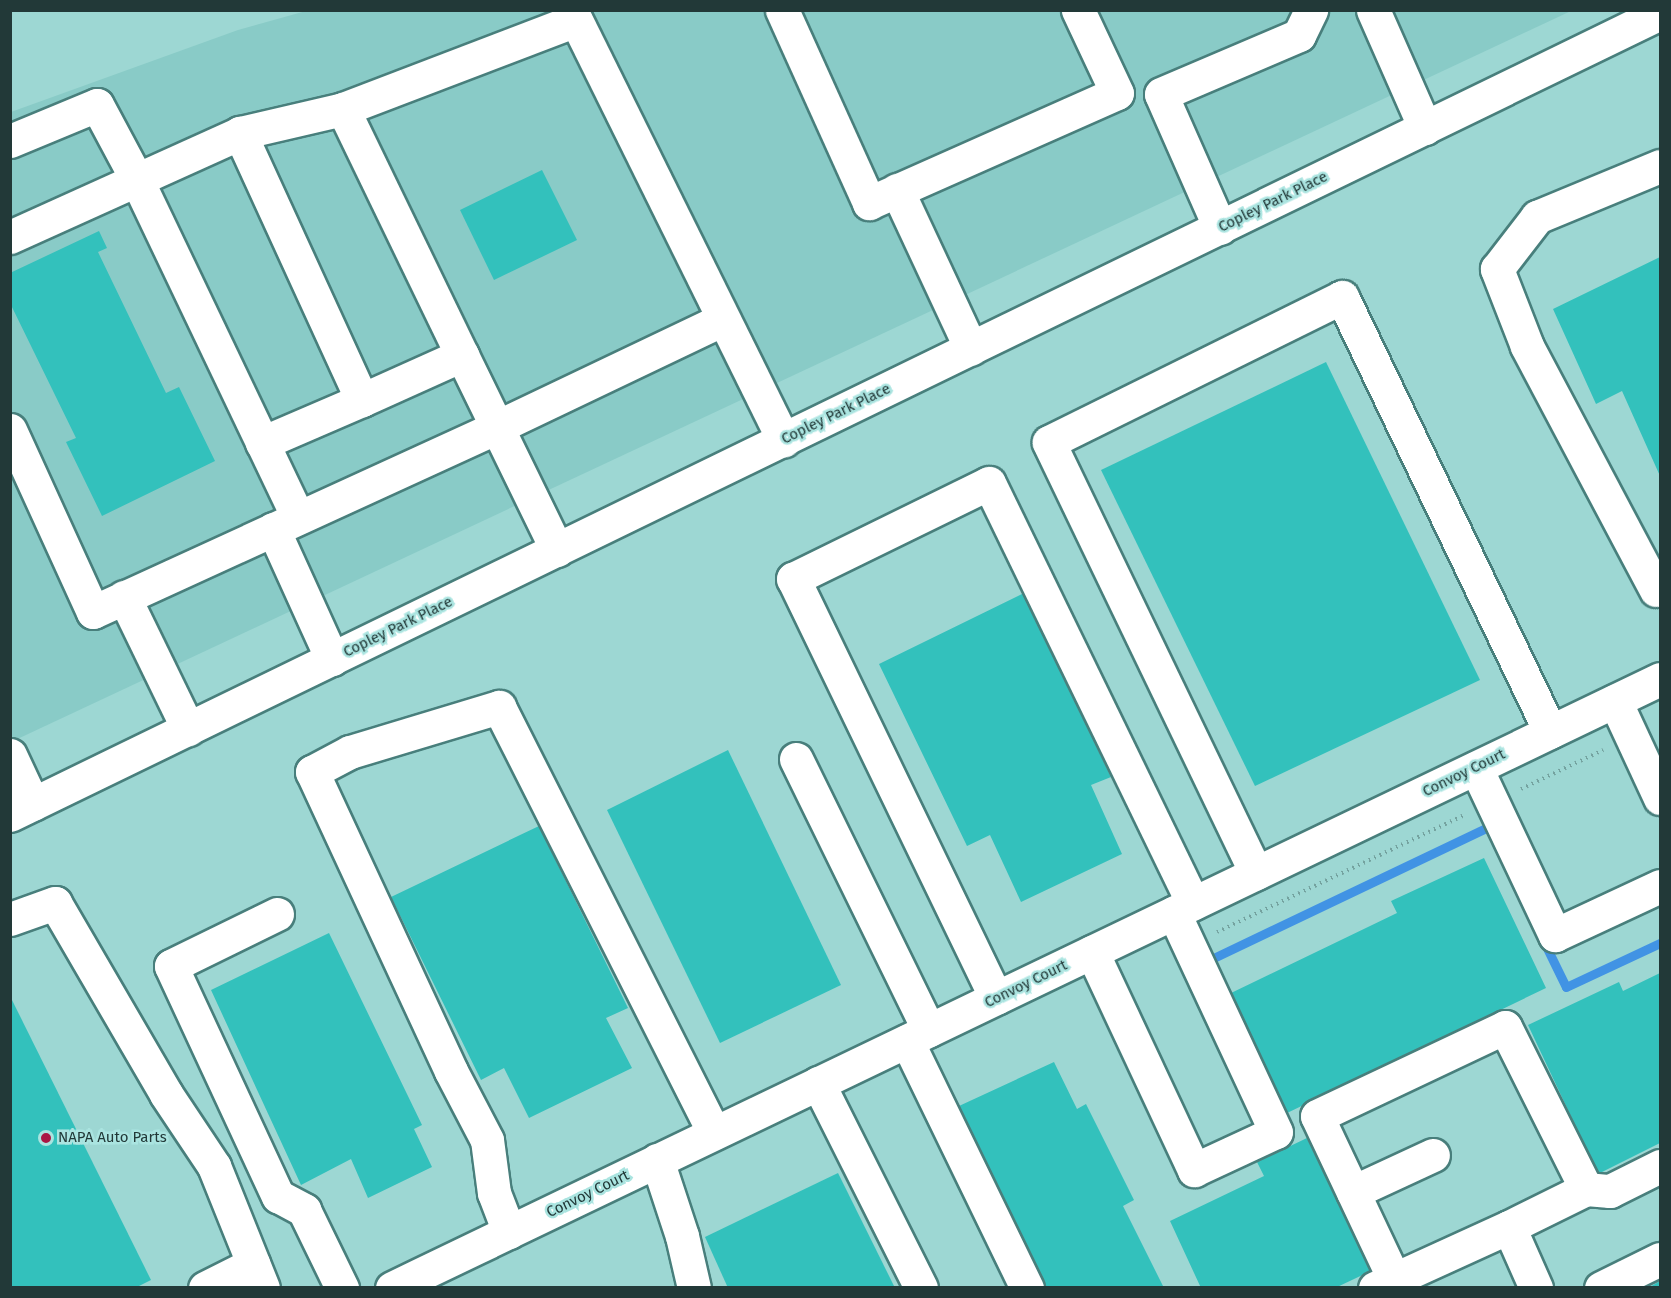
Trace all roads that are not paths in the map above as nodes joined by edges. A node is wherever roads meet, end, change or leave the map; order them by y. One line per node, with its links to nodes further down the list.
1 (782, 10): 12 (main road)
2 (1078, 10): 12 (main road)
3 (1311, 10): 13 (main road)
4 (1373, 10): 7 (main road)
5 (1653, 14): 7 (main road, Copley Park Place)
6 (343, 109): 8 (main road); 15 (main road); 17 (main road)
7 (1425, 128): 13 (main road, Copley Park Place)
8 (240, 134): 11 (main road); 18 (main road)
9 (10, 141): 11 (main road)
10 (1660, 166): 25 (main road)
11 (137, 180): 14 (main road); 22 (main road)
12 (897, 190): 16 (main road)
13 (1220, 228): 16 (main road, Copley Park Place)
14 (10, 237)
15 (723, 319): 19 (main road); 21 (main road)
16 (971, 348): 21 (main road, Copley Park Place)
17 (462, 355): 18 (main road); 19 (main road)
18 (362, 400): 22 (main road)
19 (497, 427): 23 (main road); 24 (main road)
20 (10, 430): 26 (main road)
21 (784, 440): 24 (main road, Copley Park Place)
22 (262, 443): 23 (main road)
23 (286, 524): 26 (main road); 27 (main road)
24 (557, 550): 27 (main road, Copley Park Place)
25 (1659, 593)
26 (124, 597): 30 (main road)
27 (332, 659): 30 (main road, Copley Park Place)
28 (1660, 679): 29 (main road, Convoy Court)
29 (1615, 701): 31 (main road, Convoy Court); 35 (main road)
30 (188, 729): 36 (main road, Copley Park Place)
31 (1550, 732): 34 (main road, Convoy Court); 37 (main road)
32 (10, 755): 36 (main road)
33 (796, 759): 44 (main road)
34 (1476, 768): 37 (main road, Convoy Court); 38 (main road)
35 (1660, 798)
36 (22, 810)
37 (1256, 873): 39 (main road, Convoy Court)
38 (1660, 886)
39 (1183, 908): 42 (main road, Convoy Court); 42 (main road); 43 (main road)
40 (277, 914): 59 (main road)
41 (10, 920): 55 (main road)
42 (1092, 952): 43 (main road, Convoy Court)
43 (996, 998): 44 (main road, Convoy Court)
44 (918, 1035): 45 (main road, Convoy Court); 62 (main road)
45 (818, 1083): 46 (main road, Convoy Court); 61 (main road)
46 (714, 1133): 48 (main road, Convoy Court); 53 (main road)
47 (1432, 1155): 51 (main road)
48 (657, 1160): 53 (main road, Convoy Court); 60 (main road)
49 (1660, 1166): 50 (main road)
50 (1586, 1189): 51 (main road); 52 (main road)
51 (1353, 1192): 56 (main road)
52 (1509, 1227): 56 (main road); 63 (main road)
53 (509, 1232): 57 (main road, Convoy Court)
54 (1660, 1259): 64 (main road)
55 (258, 1276): 58 (main road)
56 (1384, 1283)
57 (402, 1285)
58 (205, 1287)
59 (342, 1287)
60 (694, 1287)
61 (921, 1287)
62 (1027, 1287)
63 (1536, 1287)
64 (1601, 1287)

